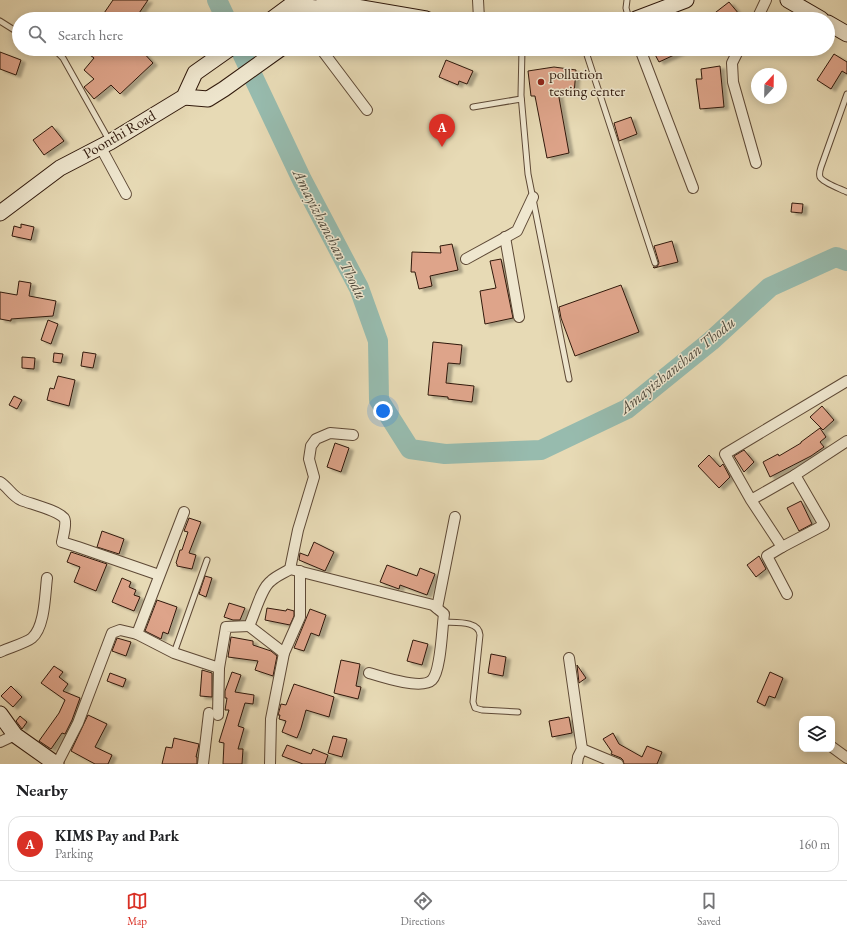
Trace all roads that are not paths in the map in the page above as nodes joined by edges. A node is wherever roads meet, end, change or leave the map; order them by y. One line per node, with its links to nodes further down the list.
1 (478, 0): 9 (street)
2 (627, 0): 10 (lane)
3 (686, 0): 11 (main road)
4 (766, 0): 12 (street)
5 (788, 0): 13 (main road)
6 (319, 8): 7 (main road); 8 (main road)
7 (282, 12)
8 (386, 12)
9 (479, 12)
10 (627, 12)
11 (654, 12)
12 (760, 12)
13 (808, 12)
14 (0, 20): 16 (lane)
15 (835, 27): 17 (main road)
16 (12, 28)
17 (847, 34)
18 (61, 56): 31 (lane)
19 (220, 56): 27 (main road)
20 (270, 56): 27 (main road)
21 (326, 56): 30 (street)
22 (522, 56): 28 (lane)
23 (587, 56): 40 (lane)
24 (643, 56): 33 (street)
25 (736, 56): 32 (street)
26 (847, 94): 34 (lane)
27 (184, 97): 31 (main road, Poonthi Road)
28 (521, 100): 29 (lane); 36 (lane)
29 (473, 107)
30 (367, 110)
31 (105, 144): 35 (street); 37 (main road, Poonthi Road)
32 (756, 163)
33 (693, 188)
34 (847, 192)
35 (126, 194)
36 (533, 197): 38 (street); 42 (lane)
37 (0, 213)
38 (505, 237): 39 (street); 41 (street)
39 (466, 259)
40 (655, 263)
41 (519, 316)
42 (569, 379)
43 (847, 381): 48 (street)
44 (352, 435): 53 (street)
45 (847, 441): 46 (street)
46 (794, 475): 48 (street); 51 (street)
47 (0, 482): 54 (street)
48 (751, 500): 51 (street)
49 (184, 512): 54 (street)
50 (455, 517): 57 (street)
51 (782, 547): 56 (street)
52 (207, 560): 62 (lane)
53 (295, 570): 57 (street); 59 (street); 63 (street)
54 (159, 575): 60 (street)
55 (47, 578): 61 (street)
56 (787, 594)
57 (438, 608): 58 (street)
58 (443, 622): 66 (street); 67 (lane)
59 (249, 626): 63 (street); 65 (street)
60 (137, 634): 62 (street); 74 (street)
61 (0, 652)
62 (174, 653): 65 (street)
63 (284, 653): 76 (street)
64 (569, 658): 71 (street)
65 (219, 668): 75 (street)
66 (370, 674)
67 (518, 712)
68 (0, 714): 69 (main road)
69 (15, 735): 70 (street); 74 (main road)
70 (0, 742)
71 (582, 749): 77 (street); 78 (street)
72 (835, 749): 73 (street)
73 (847, 758)
74 (56, 764)
75 (203, 764)
76 (270, 764)
77 (577, 764)
78 (618, 764)

